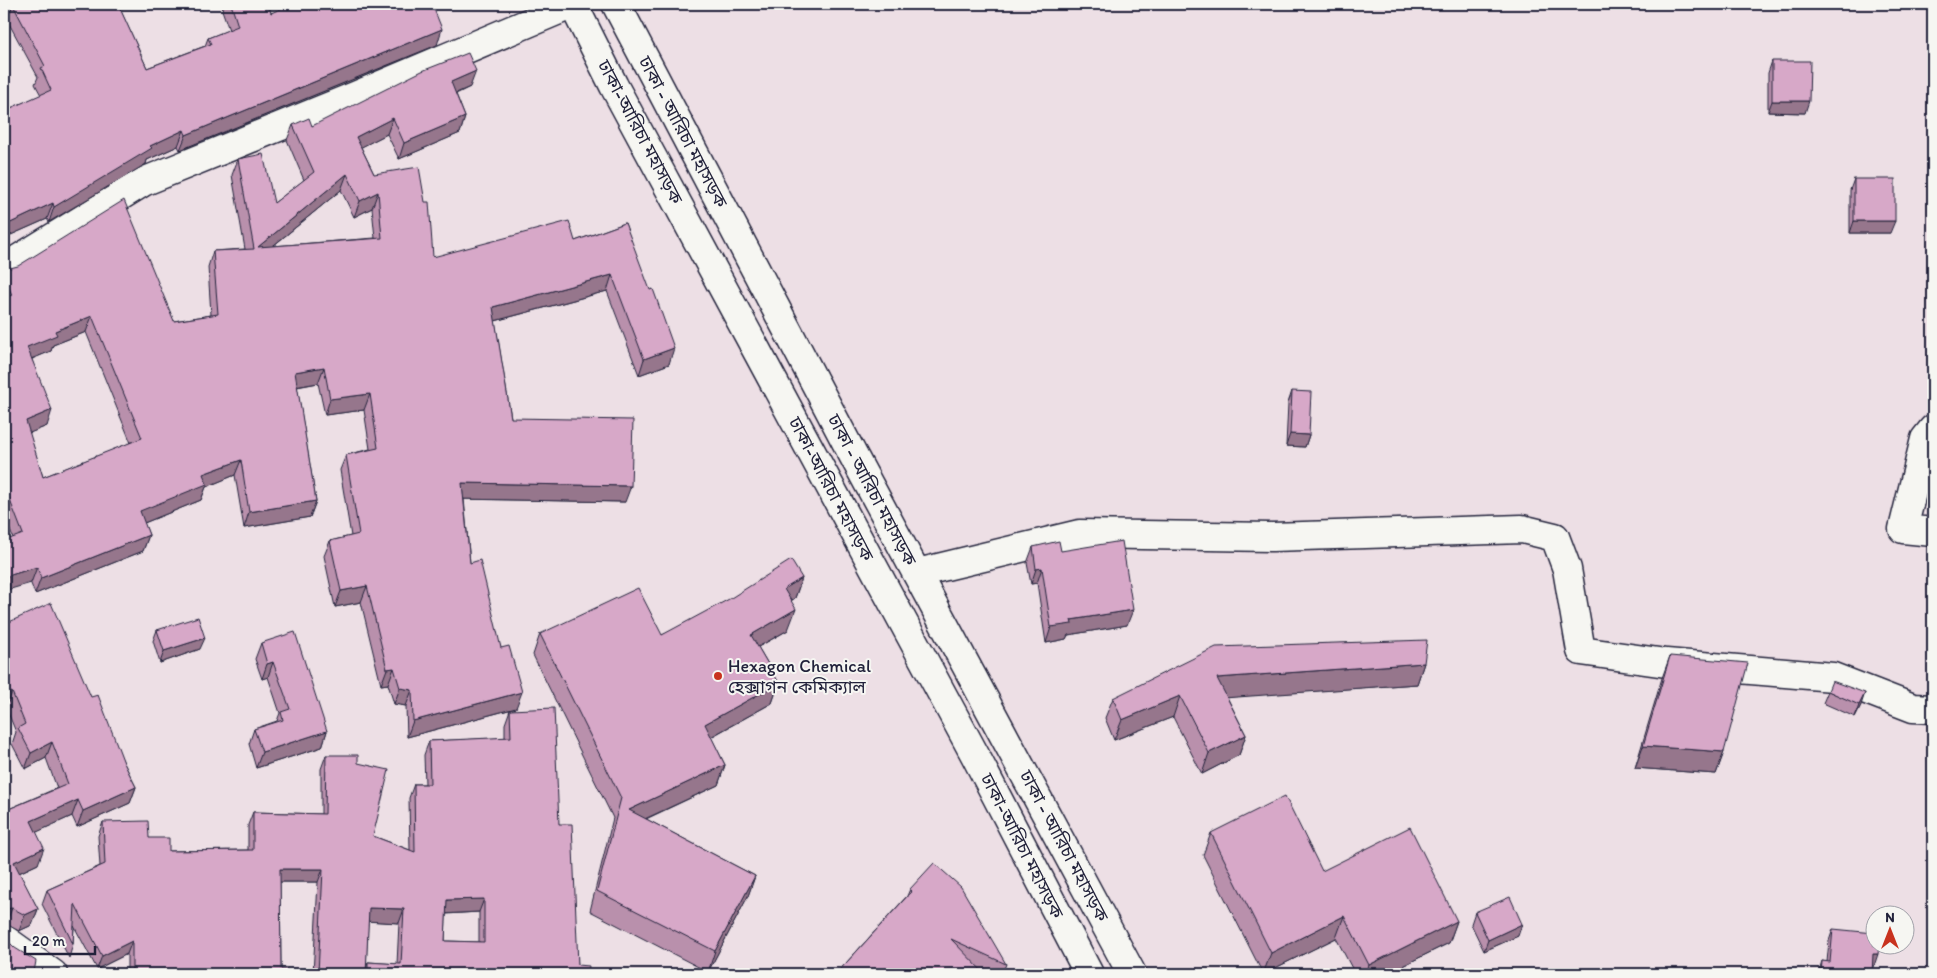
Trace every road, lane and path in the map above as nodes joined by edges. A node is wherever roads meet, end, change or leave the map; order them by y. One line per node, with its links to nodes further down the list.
1 (573, 4): 3 (main road); 10 (main road, ঢাকা-আরিচা মহাসড়ক)
2 (616, 4): 6 (main road, ঢাকা - আরিচা মহাসড়ক)
3 (4, 268)
4 (1933, 429): 5 (main road)
5 (1933, 532)
6 (917, 573): 7 (main road); 11 (main road, ঢাকা - আরিচা মহাসড়ক)
7 (1933, 709)
8 (4, 939): 9 (main road)
9 (54, 974)
10 (1089, 974)
11 (1132, 974)

